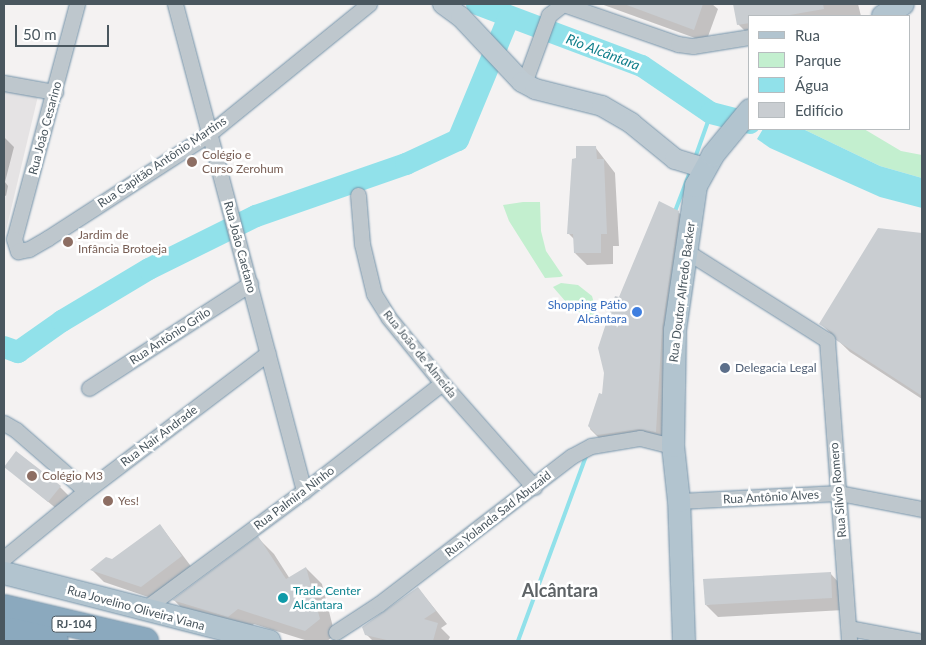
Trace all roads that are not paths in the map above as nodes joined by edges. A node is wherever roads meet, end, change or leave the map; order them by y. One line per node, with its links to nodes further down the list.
1 (77, 4): 10 (street, Rua João Cesarino)
2 (175, 4): 12 (street, Rua João Caetano)
3 (369, 4): 12 (street, Rua Capitão Antônio Martins)
4 (443, 4): 8 (main road)
5 (903, 4): 6 (main road)
6 (885, 15)
7 (748, 37): 8 (street)
8 (518, 72): 13 (main road)
9 (4, 83): 10 (street)
10 (55, 92): 15 (street, Rua João Cesarino)
11 (748, 112): 13 (main road, Rua Doutor Alfredo Backer)
12 (210, 133): 15 (street, Rua Capitão Antônio Martins); 17 (street, Rua João Caetano)
13 (698, 162): 16 (main road, Rua Doutor Alfredo Backer)
14 (358, 195): 19 (street, Rua João de Almeida)
15 (18, 251)
16 (686, 251): 22 (main road, Rua Doutor Alfredo Backer); 26 (street, Rua Sílvio Romero)
17 (250, 284): 18 (street, Rua João Caetano); 20 (street, Rua Antônio Grilo)
18 (268, 354): 24 (street, Rua Nair Andrade); 25 (street, Rua João Caetano)
19 (442, 383): 23 (street, Rua João de Almeida); 25 (street, Rua Palmira Ninho)
20 (89, 388)
21 (4, 423): 24 (street)
22 (673, 446): 23 (street, Rua Yolanda Sad Abuzaid); 27 (main road, Rua Doutor Alfredo Backer)
23 (534, 487): 34 (street, Rua Yolanda Sad Abuzaid)
24 (86, 491): 29 (street, Rua Nair Andrade)
25 (304, 491): 32 (street, Rua Palmira Ninho)
26 (838, 494): 27 (street, Rua Antônio Alves); 28 (street, Rua Antônio Alves); 35 (street, Rua Sílvio Romero)
27 (679, 501): 39 (main road, Rua Doutor Alfredo Backer)
28 (922, 509)
29 (4, 558)
30 (4, 573): 32 (main road, Rua Jovelino Oliveira Viana)
31 (4, 608): 37 (highway, RJ-104)
32 (143, 610): 38 (main road, Rua Jovelino Oliveira Viana)
33 (4, 630): 36 (highway, RJ-104)
34 (336, 632)
35 (849, 635): 40 (street)
36 (55, 641)
37 (145, 641)
38 (269, 641)
39 (684, 641)
40 (918, 641)

